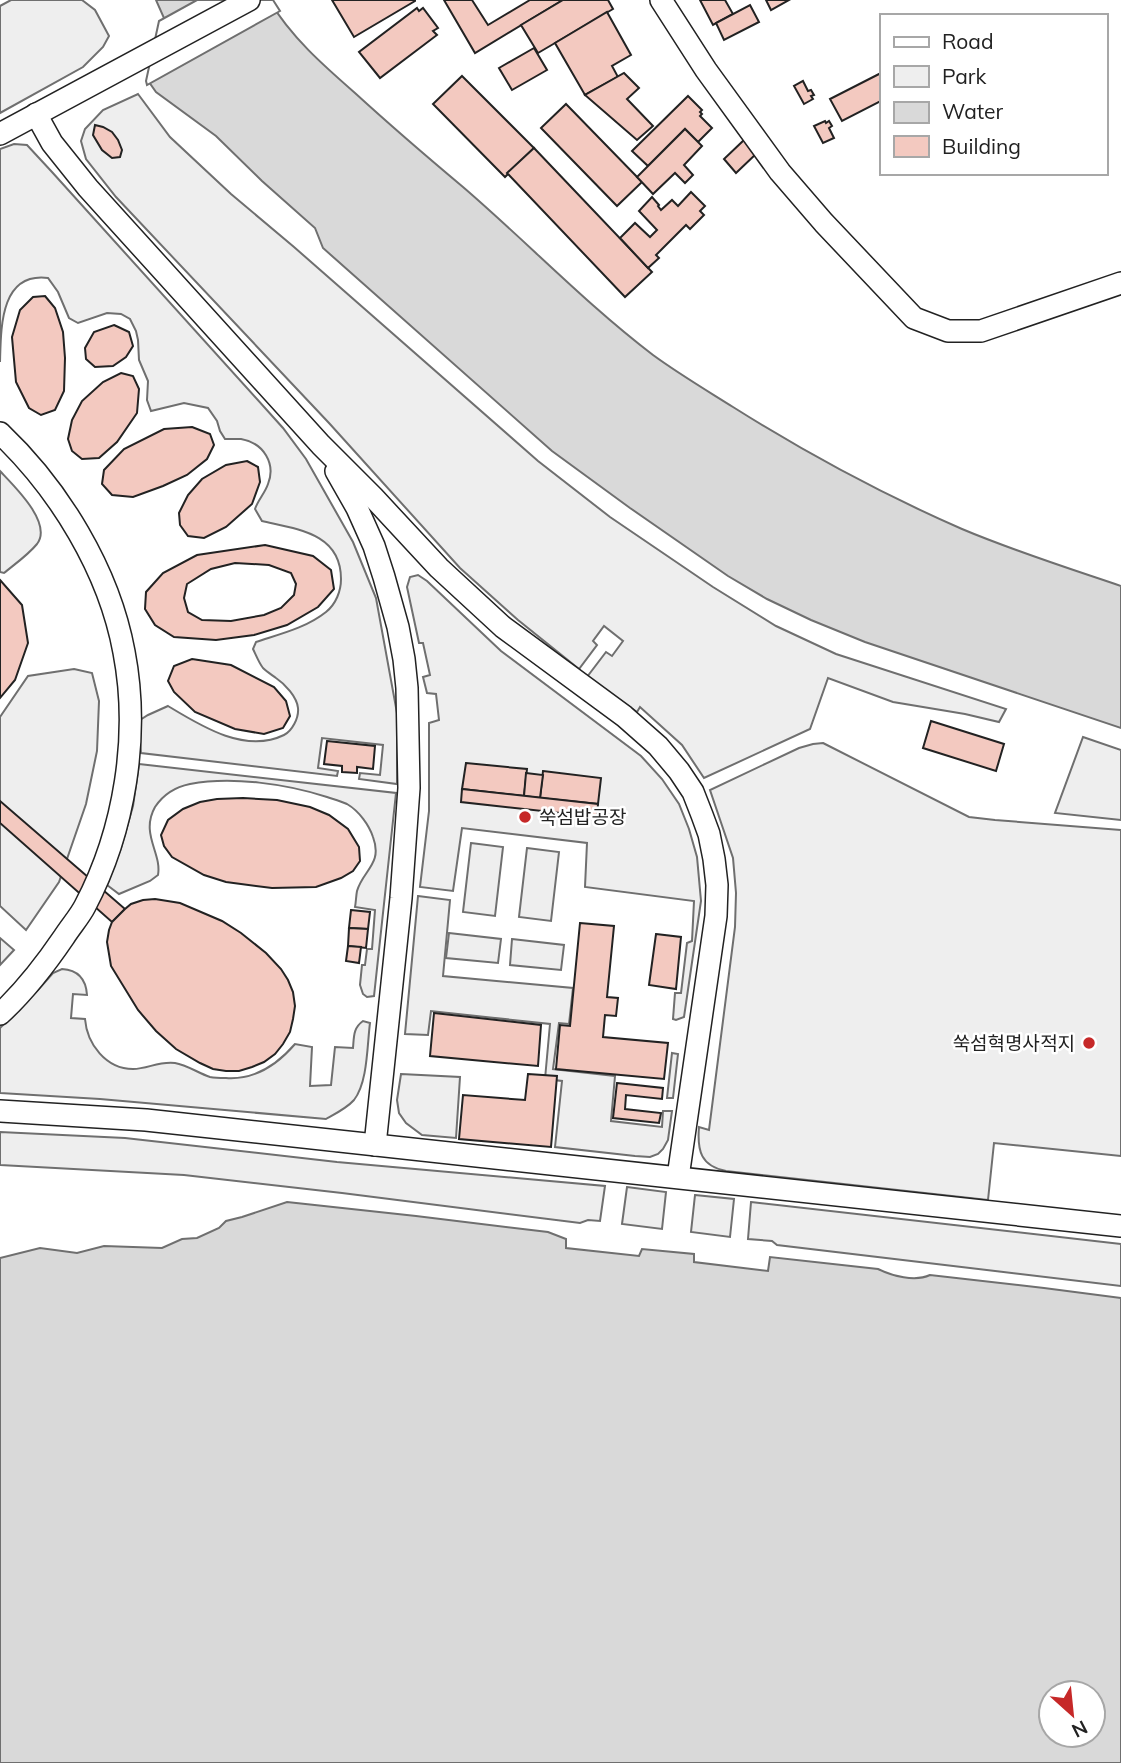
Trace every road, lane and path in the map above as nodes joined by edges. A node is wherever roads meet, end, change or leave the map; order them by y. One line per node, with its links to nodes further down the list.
1 (249, 0): 3 (street)
2 (661, 0): 5 (street)
3 (36, 114): 4 (street); 7 (street)
4 (0, 134)
5 (1121, 283)
6 (0, 433): 8 (street)
7 (321, 445): 10 (street); 11 (street)
8 (0, 1014)
9 (0, 1111): 10 (street)
10 (375, 1145): 11 (street)
11 (677, 1177): 12 (street)
12 (1121, 1226)

